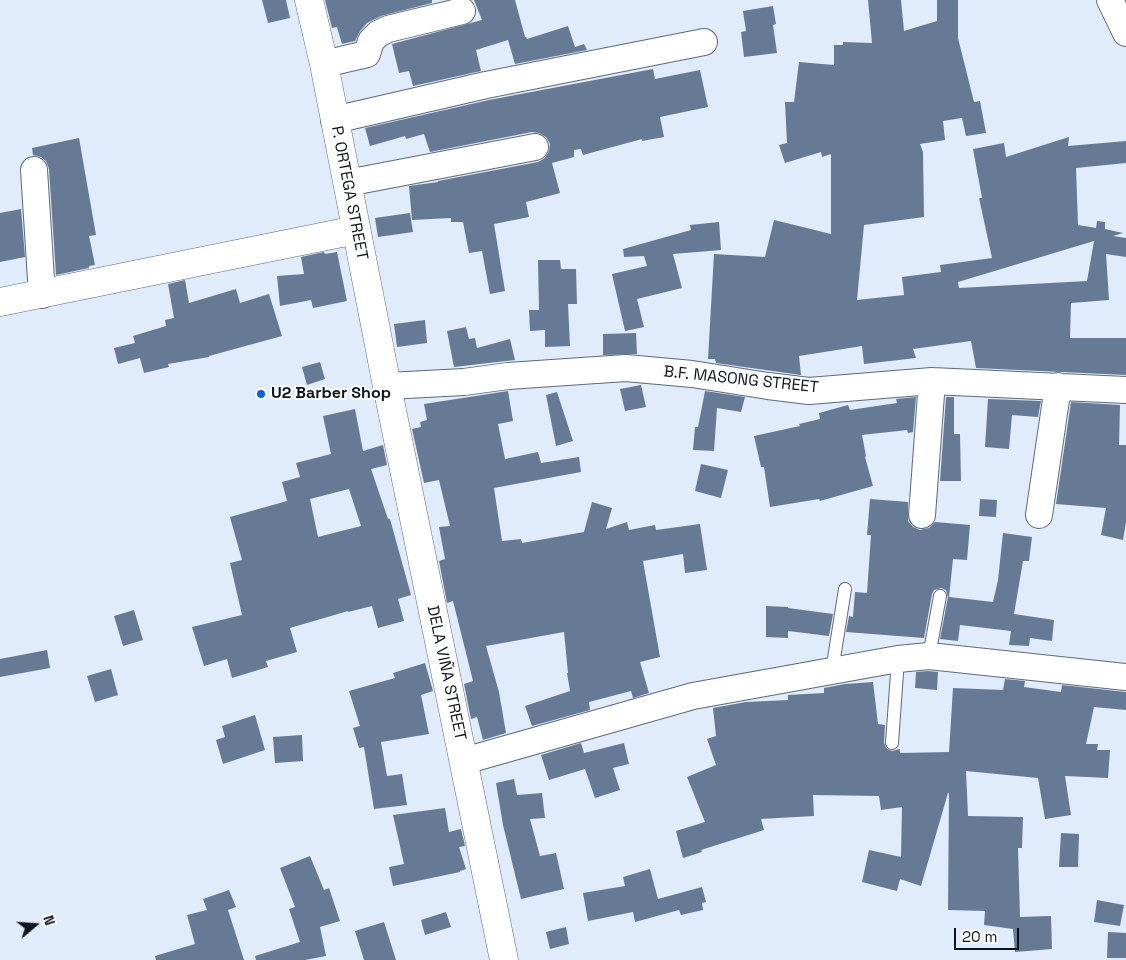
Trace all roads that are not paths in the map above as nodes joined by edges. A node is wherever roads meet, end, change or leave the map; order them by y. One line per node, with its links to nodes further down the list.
1 (309, 0): 6 (street, P. ORTEGA STREET)
2 (1110, 0): 4 (street)
3 (462, 11): 6 (street)
4 (1126, 33)
5 (704, 42): 7 (street)
6 (324, 64): 7 (street, P. ORTEGA STREET)
7 (334, 120): 10 (street, P. ORTEGA STREET)
8 (536, 147): 10 (street)
9 (34, 170): 12 (street)
10 (347, 183): 11 (street, P. ORTEGA STREET)
11 (356, 230): 12 (street); 15 (street, P. ORTEGA STREET)
12 (42, 295): 13 (street)
13 (0, 302)
14 (932, 381): 15 (street, B.F. MASONG STREET); 16 (street, B.F. MASONG STREET); 18 (street)
15 (387, 386): 27 (street, DELA VIÑA STREET)
16 (1058, 386): 17 (street, B.F. MASONG STREET); 19 (street)
17 (1126, 390)
18 (922, 515)
19 (1039, 515)
20 (845, 589): 24 (lane)
21 (940, 596): 22 (lane)
22 (930, 656): 23 (street); 25 (street)
23 (898, 659): 24 (street); 26 (lane)
24 (832, 671): 27 (street)
25 (1126, 677)
26 (892, 743)
27 (464, 761): 28 (street, DELA VIÑA STREET)
28 (504, 960)

